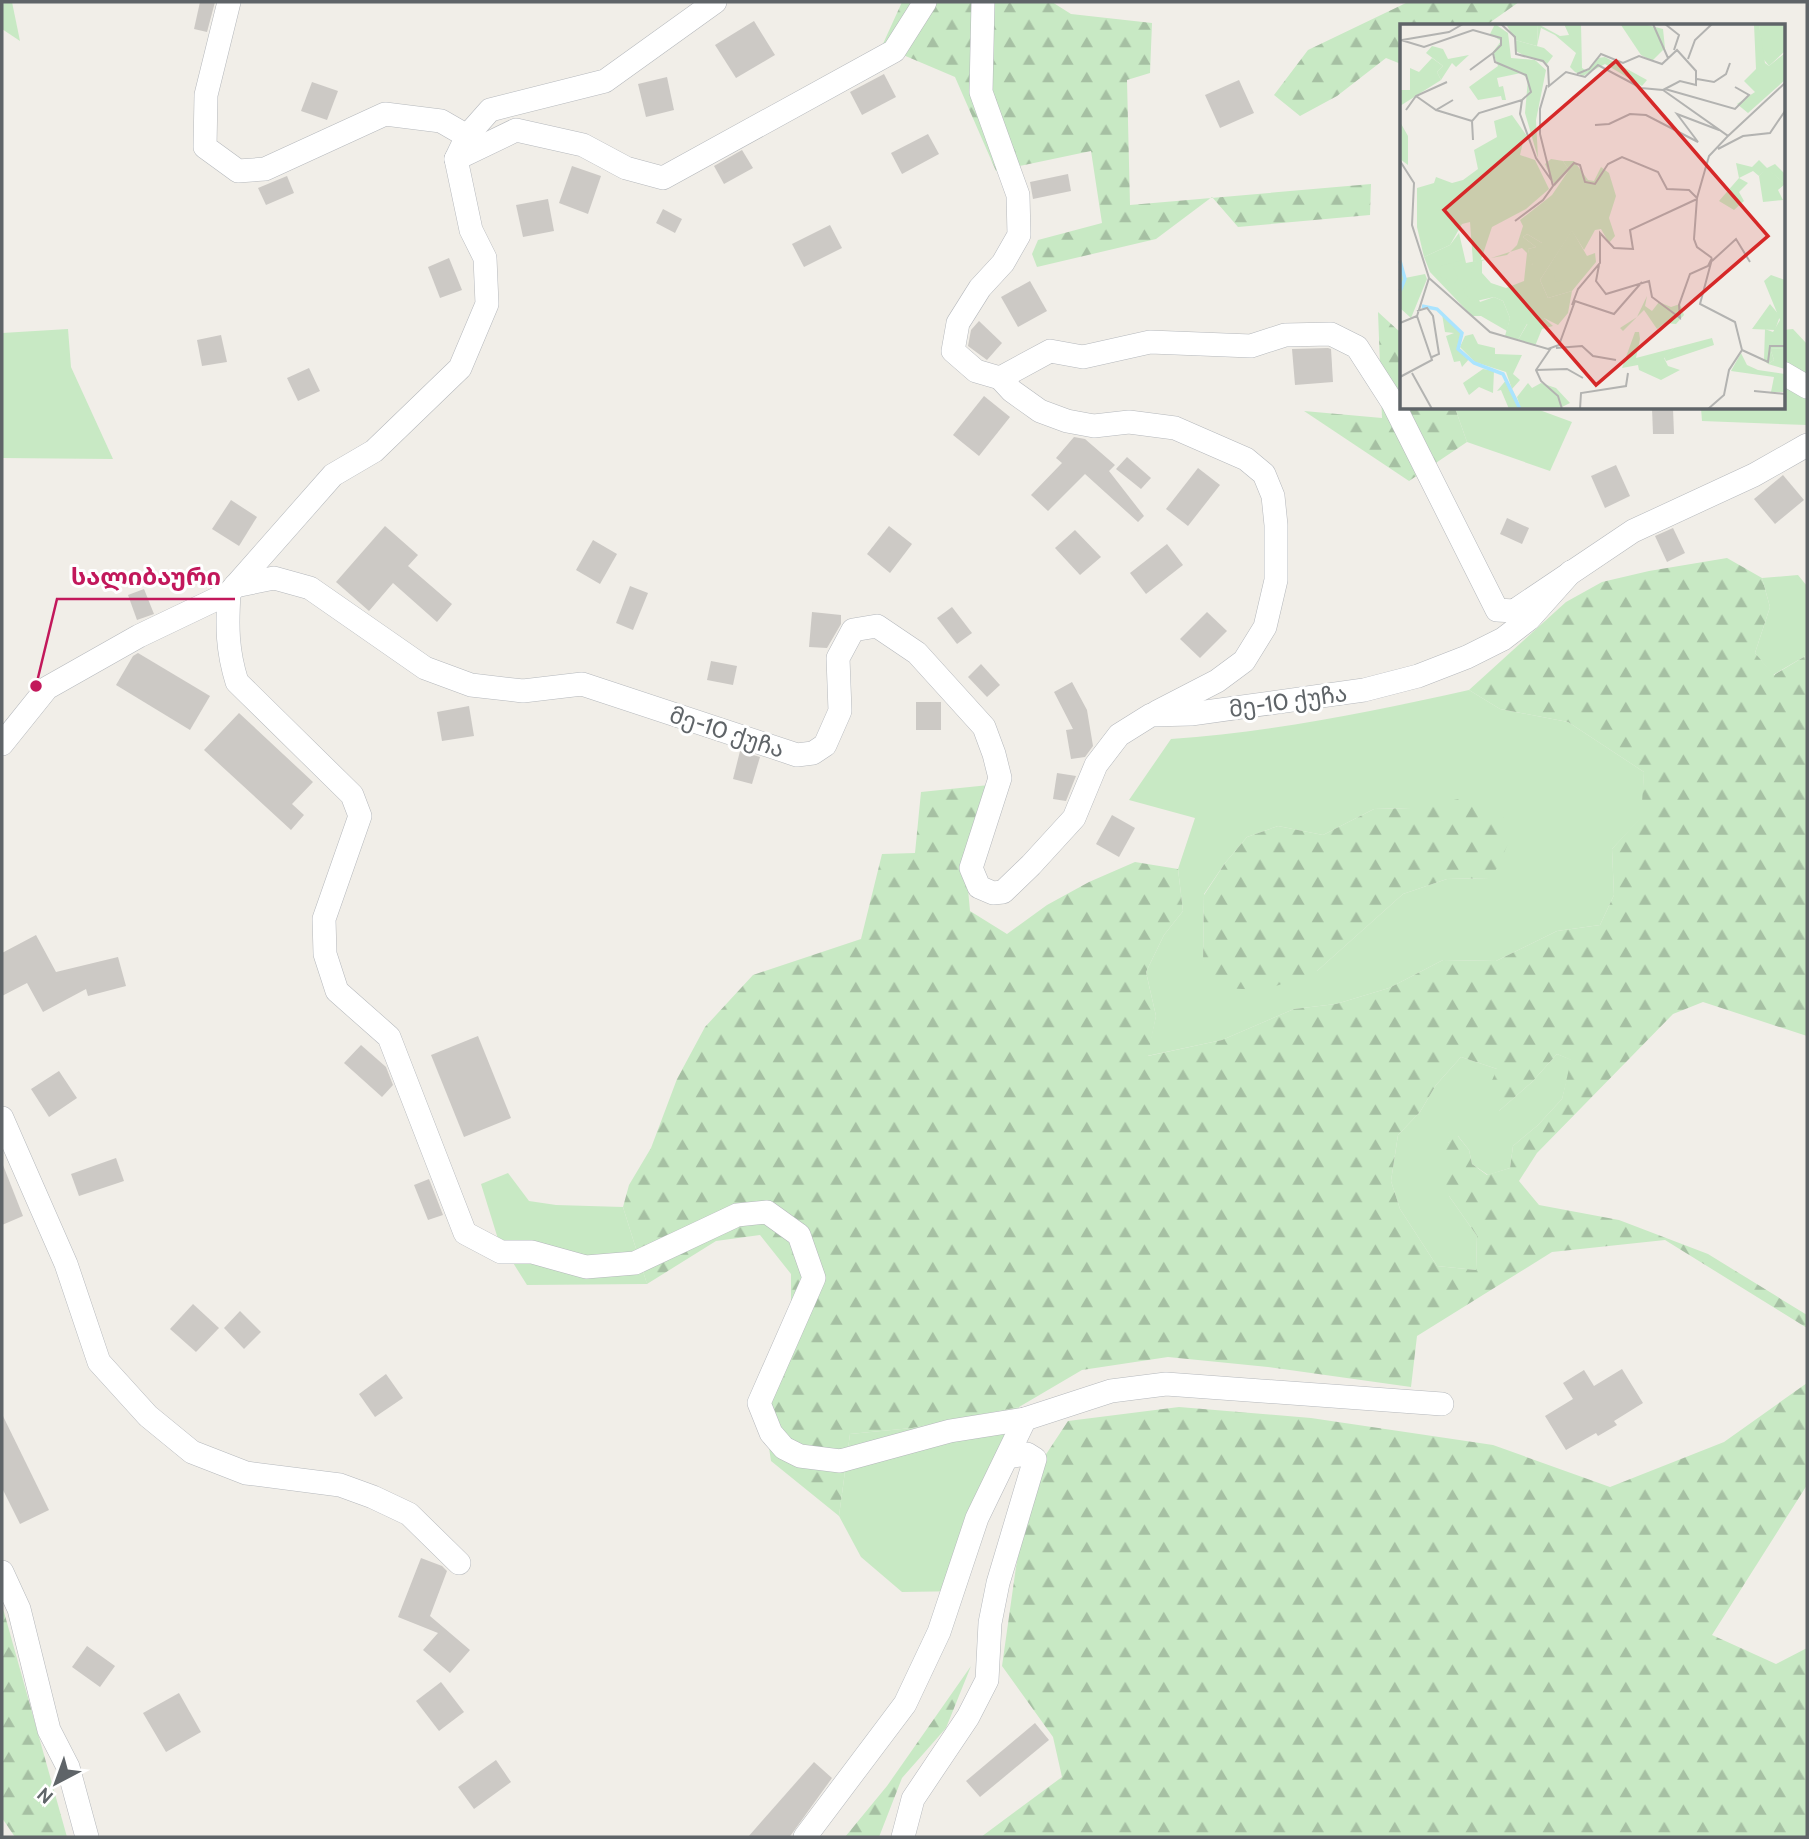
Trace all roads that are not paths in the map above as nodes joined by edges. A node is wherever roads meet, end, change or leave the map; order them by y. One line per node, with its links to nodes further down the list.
1 (229, 2): 5 (street)
2 (715, 2): 5 (street)
3 (925, 2): 6 (street)
4 (983, 2): 8 (street)
5 (467, 136): 6 (street)
6 (456, 159): 12 (street)
7 (1784, 374): 9 (street)
8 (1000, 378): 11 (street); 13 (street)
9 (1807, 387)
10 (1807, 445): 11 (street)
11 (1571, 572): 13 (street, მე-10 ქუჩა)
12 (232, 590): 13 (street, მე-10 ქუჩა); 14 (street); 17 (street)
13 (1151, 715)
14 (2, 744)
15 (2, 1118): 19 (street)
16 (1442, 1404): 17 (street)
17 (1025, 1419): 18 (street)
18 (1007, 1457): 22 (street); 23 (street)
19 (459, 1563)
20 (2, 1572): 21 (street)
21 (87, 1837)
22 (805, 1837)
23 (903, 1837)

